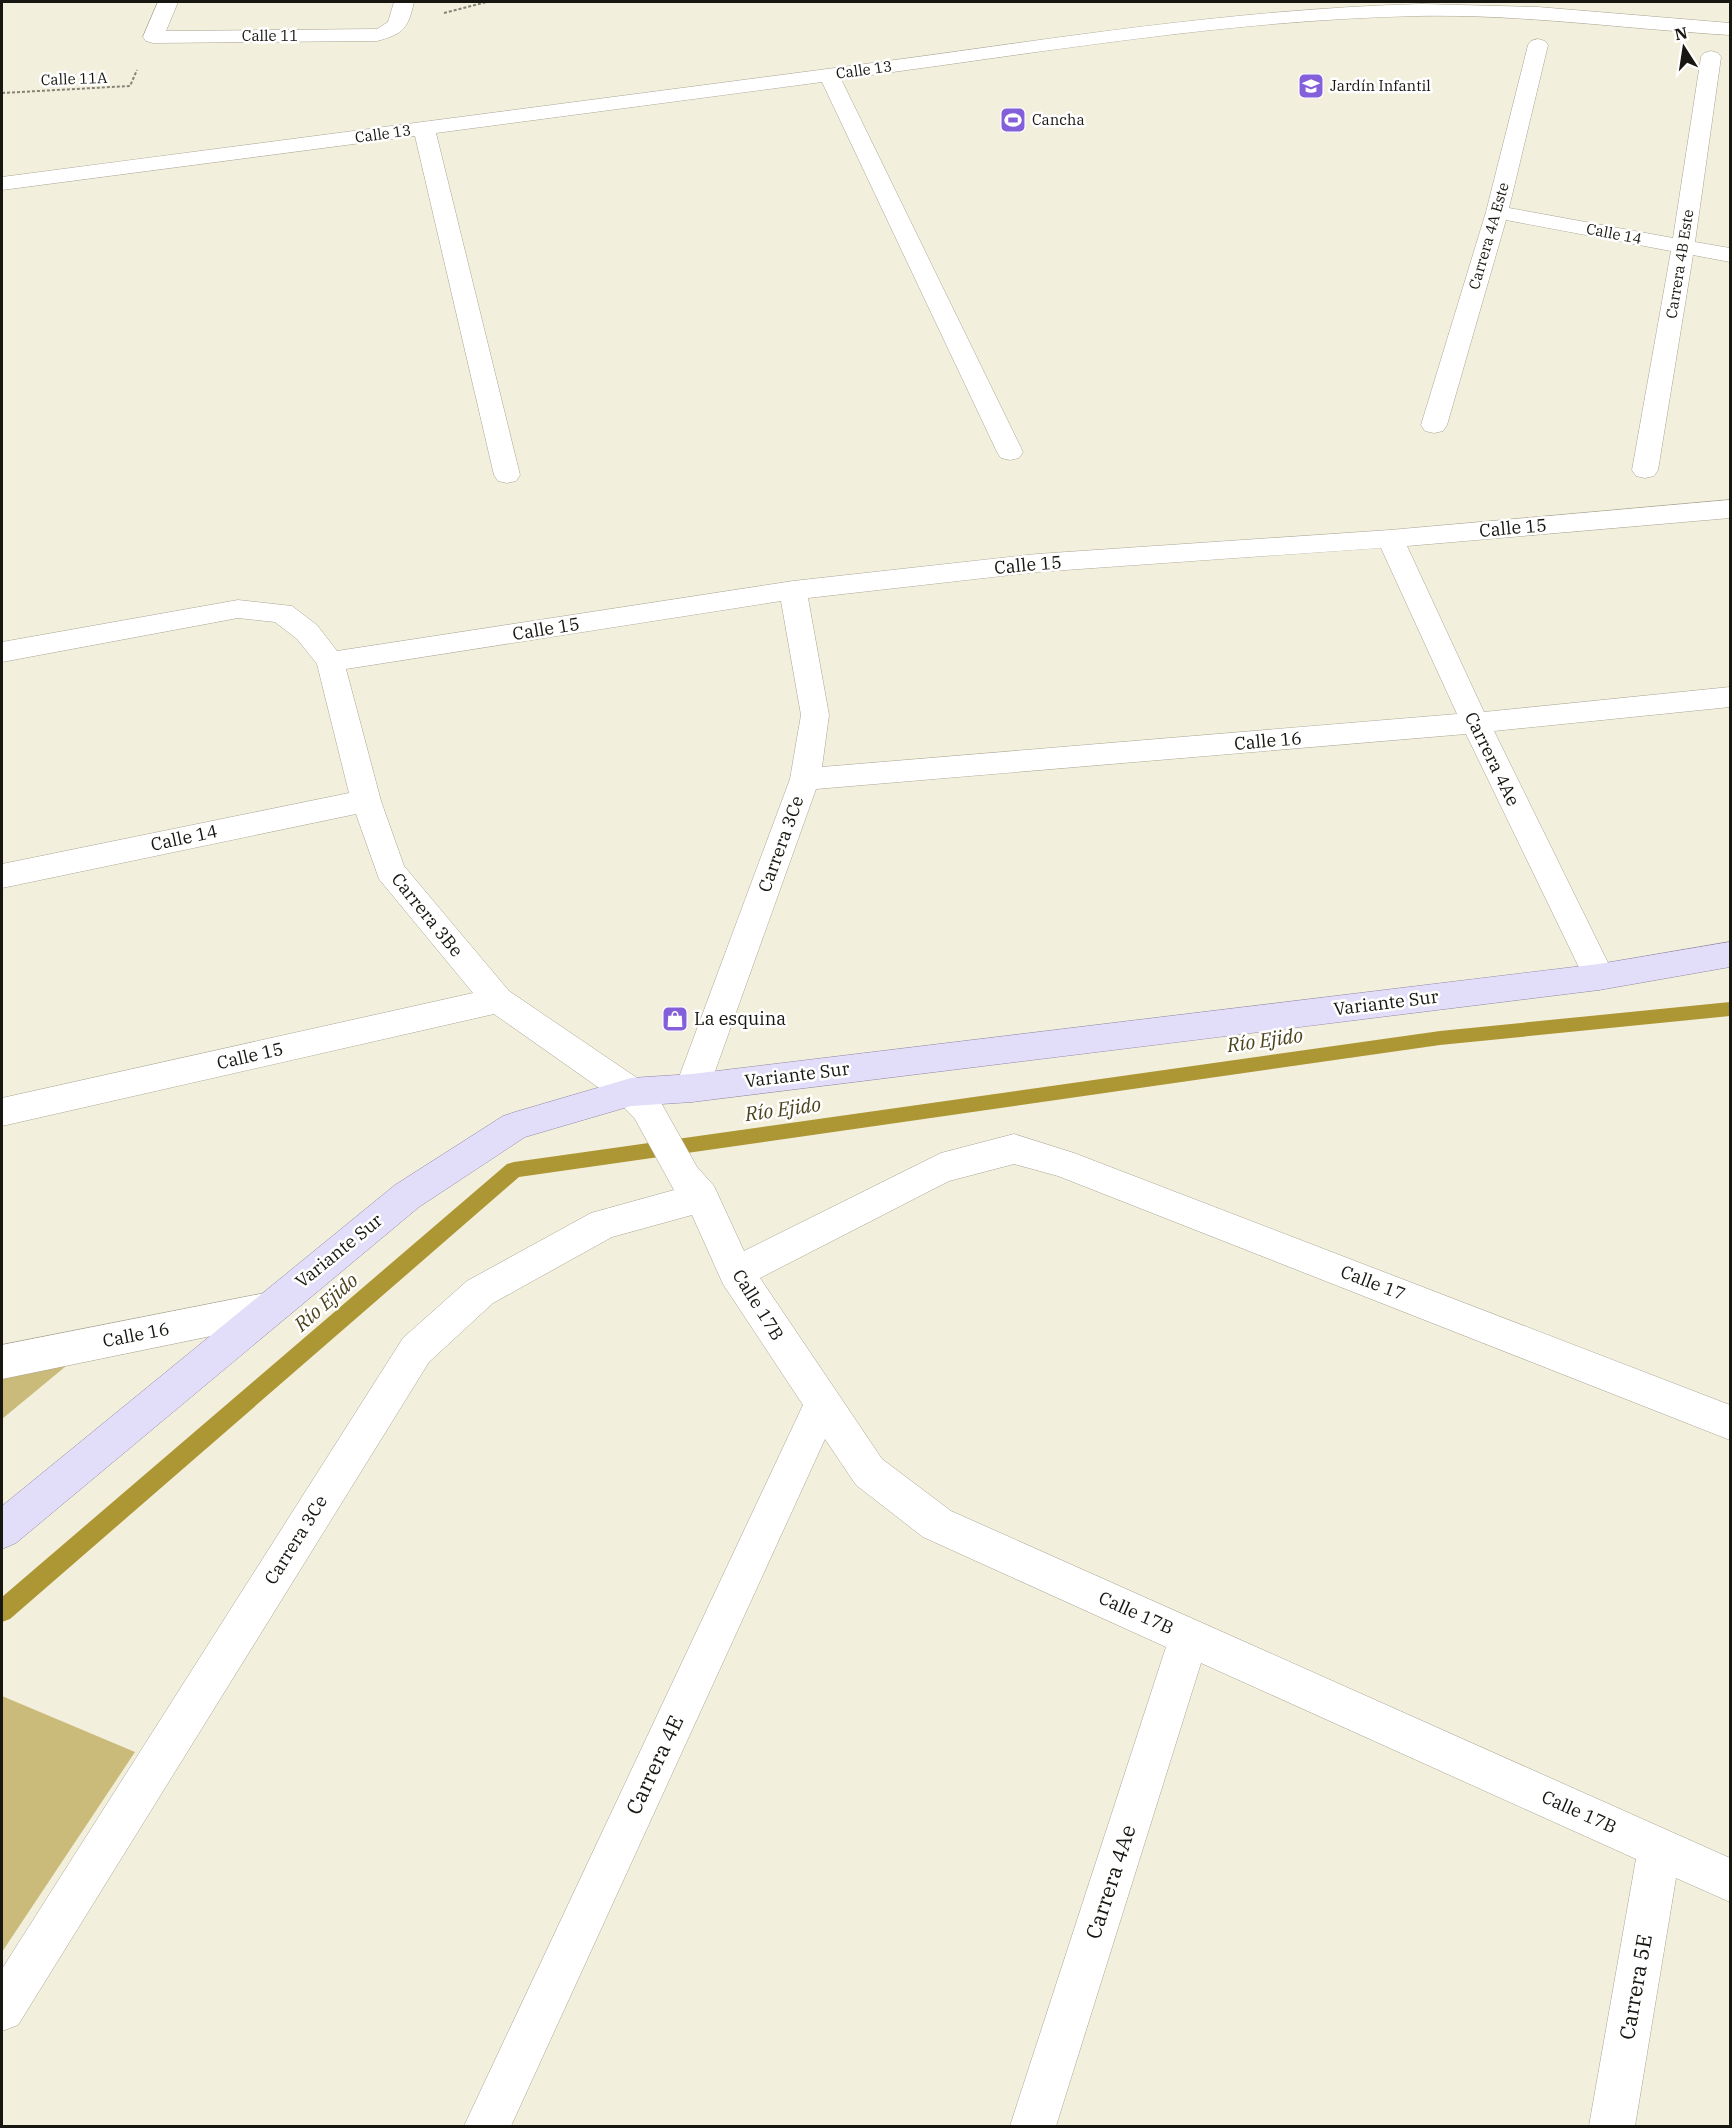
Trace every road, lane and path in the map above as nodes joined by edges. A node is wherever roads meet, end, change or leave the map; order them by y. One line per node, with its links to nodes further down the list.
1 (168, 2): 4 (street)
2 (404, 2): 4 (street, Calle 11)
3 (1731, 29): 7 (street, Calle 13)
4 (153, 37): 8 (path, Calle 11A)
5 (1538, 45): 11 (street, Carrera 4A Este)
6 (1711, 57): 12 (street, Carrera 4B Este)
7 (829, 75): 9 (street, Calle 13); 15 (street)
8 (2, 93)
9 (424, 128): 10 (street, Calle 13); 17 (street)
10 (2, 184)
11 (1497, 212): 12 (street, Calle 14); 14 (street, Carrera 4A Este)
12 (1683, 247): 13 (street, Calle 14); 16 (street, Carrera 4B Este)
13 (1731, 255)
14 (1434, 425)
15 (1010, 452)
16 (1645, 470)
17 (507, 475)
18 (1731, 509): 19 (street, Calle 15)
19 (1390, 539): 20 (street, Calle 15); 24 (street, Carrera 4Ae)
20 (793, 590): 22 (street, Calle 15); 25 (street, Carrera 3Ce)
21 (2, 652): 22 (street, Carrera 3Be)
22 (330, 662): 26 (street, Carrera 3Be)
23 (1731, 697): 24 (street, Calle 16)
24 (1475, 723): 25 (street, Calle 16); 29 (street, Carrera 4Ae)
25 (805, 779): 31 (street, Carrera 3Ce)
26 (366, 801): 27 (street, Calle 14); 30 (street, Carrera 3Be)
27 (2, 876)
28 (1731, 955): 29 (main road, Variante Sur)
29 (1599, 977): 31 (main road, Variante Sur)
30 (498, 1000): 32 (street, Carrera 3Be); 33 (street, Calle 15)
31 (692, 1088): 32 (main road, Variante Sur)
32 (639, 1100): 34 (street, Calle 17B); 36 (main road, Variante Sur)
33 (2, 1112)
34 (694, 1188): 35 (street, Calle 17B); 44 (street, Carrera 3Ce)
35 (736, 1273): 38 (street, Calle 17B); 39 (street, Calle 17)
36 (270, 1308): 37 (street, Calle 16); 40 (main road, Variante Sur)
37 (2, 1362)
38 (823, 1403): 41 (street, Calle 17B); 45 (street, Carrera 4E)
39 (1731, 1422)
40 (2, 1530)
41 (1189, 1637): 42 (street, Calle 17B); 46 (street, Carrera 4Ae)
42 (1659, 1848): 43 (street, Calle 17B); 47 (street, Carrera 5E)
43 (1731, 1880)
44 (2, 2009)
45 (487, 2127)
46 (1033, 2127)
47 (1612, 2127)

